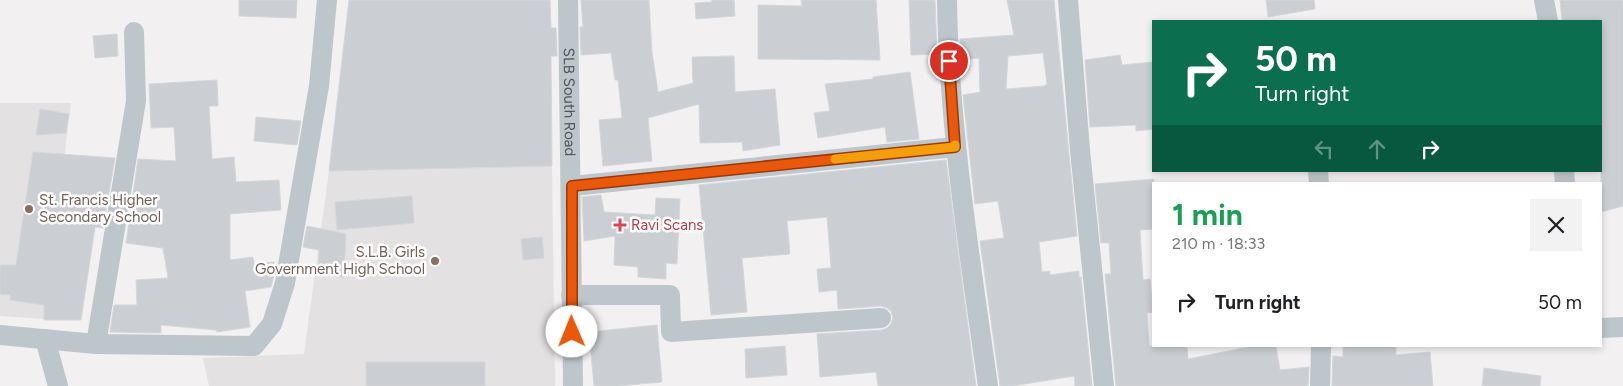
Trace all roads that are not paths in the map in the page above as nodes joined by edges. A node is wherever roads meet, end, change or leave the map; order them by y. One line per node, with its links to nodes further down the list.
1 (327, 0): 16 (street)
2 (568, 0): 9 (street, SLB South Road)
3 (947, 0): 8 (street)
4 (1068, 0): 21 (street)
5 (1544, 0): 6 (street)
6 (1548, 20)
7 (134, 32): 16 (street)
8 (955, 147): 9 (street); 20 (street)
9 (572, 186): 10 (street, SLB South Road)
10 (571, 295): 11 (street); 19 (street, SLB South Road)
11 (881, 318)
12 (1623, 327): 13 (street)
13 (1602, 328)
14 (0, 335): 15 (street)
15 (46, 339): 16 (street); 18 (street)
16 (96, 344)
17 (1321, 347): 22 (street)
18 (58, 386)
19 (573, 386)
20 (988, 386)
21 (1104, 386)
22 (1320, 386)

